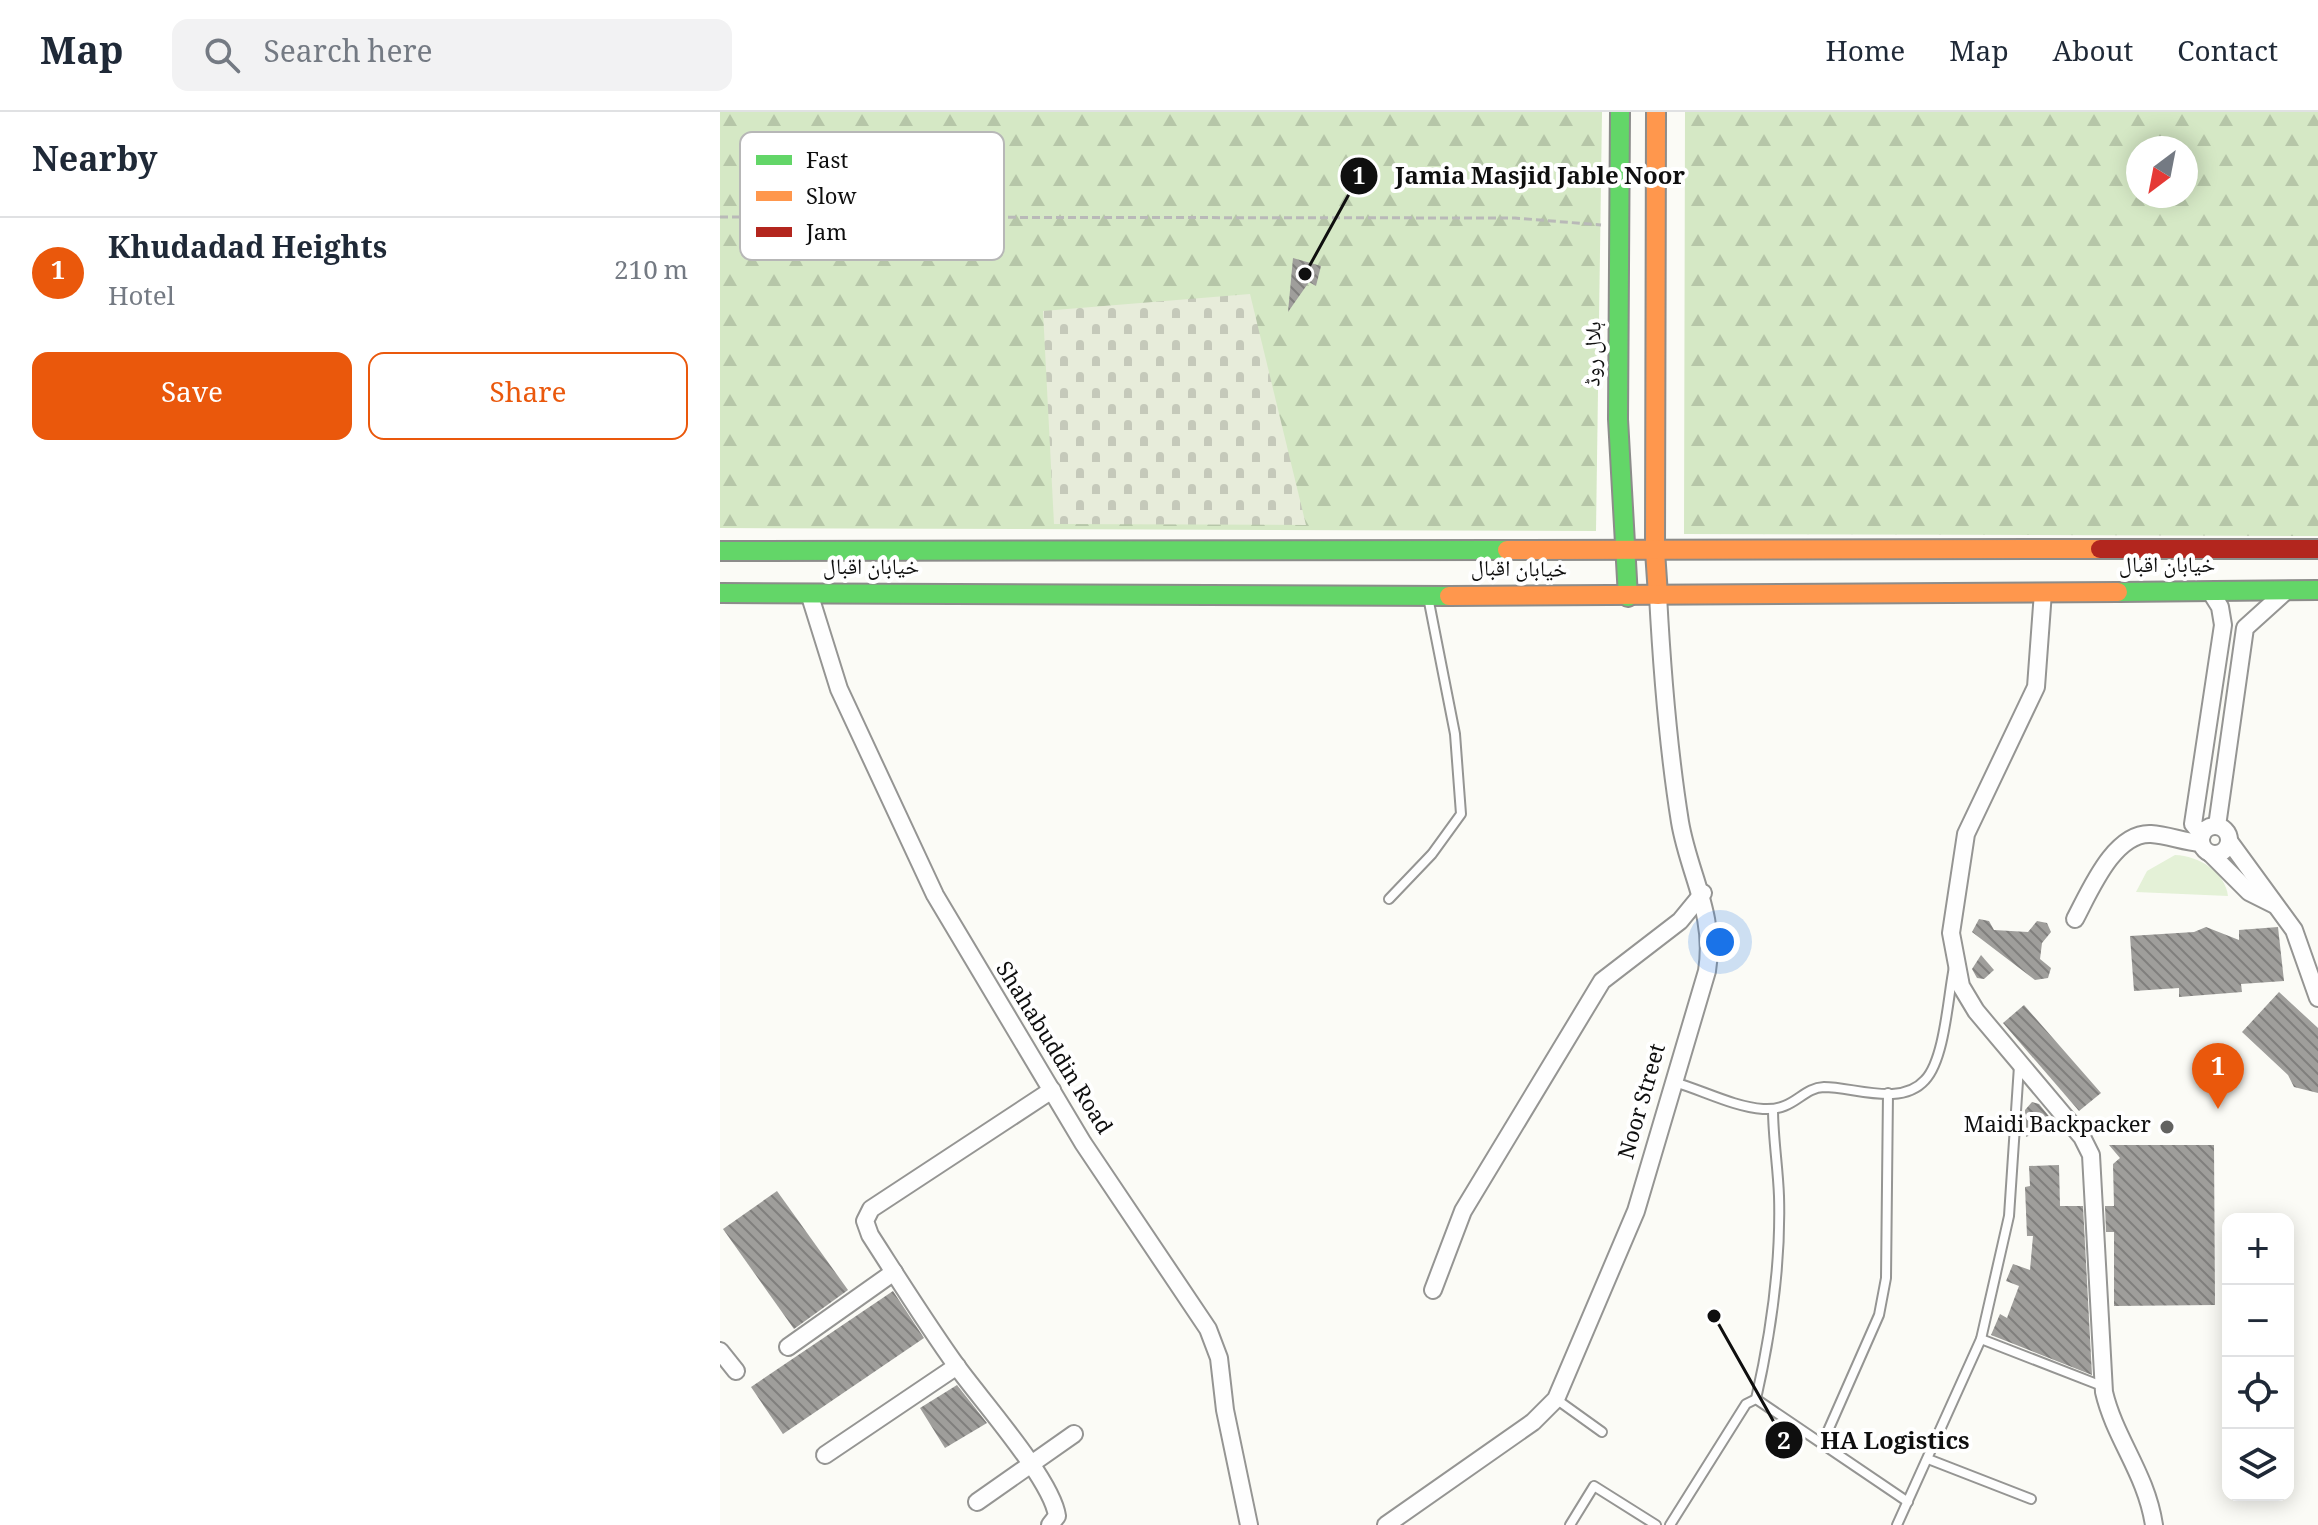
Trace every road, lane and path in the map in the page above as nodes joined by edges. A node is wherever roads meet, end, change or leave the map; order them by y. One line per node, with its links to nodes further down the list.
1 (1620, 112): 8 (main road, ہلال روڈ)
2 (1656, 112): 10 (main road)
3 (720, 217): 4 (path)
4 (740, 217)
5 (1004, 217): 6 (path)
6 (1608, 225)
7 (2318, 549): 11 (main road, خیابان اقبال)
8 (1623, 550): 10 (main road, خیابان اقبال); 13 (main road, خیابان اقبال); 19 (main road, ہلال روڈ)
9 (720, 551): 12 (main road, خیابان اقبال)
10 (1655, 551): 11 (main road, خیابان اقبال); 18 (main road)
11 (2043, 571): 15 (main road, خیابان اقبال); 18 (main road, خیابان اقبال); 27 (street)
12 (807, 572): 13 (main road, خیابان اقبال); 13 (main road, خیابان اقبال); 17 (main road, خیابان اقبال); 31 (street, Shahabuddin Road)
13 (1426, 573): 19 (main road, خیابان اقبال); 24 (lane)
14 (2318, 590): 16 (main road, خیابان اقبال)
15 (2210, 591): 16 (main road, خیابان اقبال); 22 (street)
16 (2286, 591): 20 (street)
17 (720, 593)
18 (1658, 595): 19 (main road, خیابان اقبال); 23 (street, Noor Street)
19 (1628, 597)
20 (2217, 826): 21 (street); 22 (street)
21 (2229, 841): 22 (street); 25 (street)
22 (2204, 844): 25 (street); 26 (street)
23 (1703, 893): 30 (street, Noor Street); 35 (street)
24 (1389, 899)
25 (2273, 904): 28 (street)
26 (2075, 919)
27 (1955, 963): 29 (street); 32 (lane)
28 (2318, 998)
29 (2019, 1065): 36 (lane); 41 (street)
30 (1672, 1082): 33 (lane); 42 (street, Noor Street)
31 (1052, 1090): 34 (street); 54 (street, Shahabuddin Road)
32 (1888, 1093): 33 (lane); 46 (lane)
33 (1773, 1109): 43 (lane)
34 (894, 1272): 37 (street); 39 (street)
35 (1433, 1290)
36 (1981, 1339): 41 (lane); 48 (lane)
37 (788, 1347)
38 (720, 1351): 40 (street)
39 (957, 1366): 47 (street); 49 (street)
40 (736, 1371)
41 (2103, 1387): 60 (street)
42 (1556, 1399): 44 (lane); 55 (street, Noor Street)
43 (1756, 1399): 46 (lane); 58 (lane)
44 (1602, 1432)
45 (1074, 1434): 49 (street)
46 (1823, 1442): 52 (lane)
47 (825, 1455)
48 (1928, 1459): 50 (lane); 52 (lane)
49 (1030, 1465): 51 (street); 53 (street)
50 (2031, 1499)
51 (977, 1502)
52 (1908, 1502): 59 (lane)
53 (1050, 1525)
54 (1249, 1525)
55 (1386, 1525)
56 (1570, 1525): 57 (lane)
57 (1656, 1525)
58 (1670, 1525)
59 (1897, 1525)
60 (2154, 1525)

